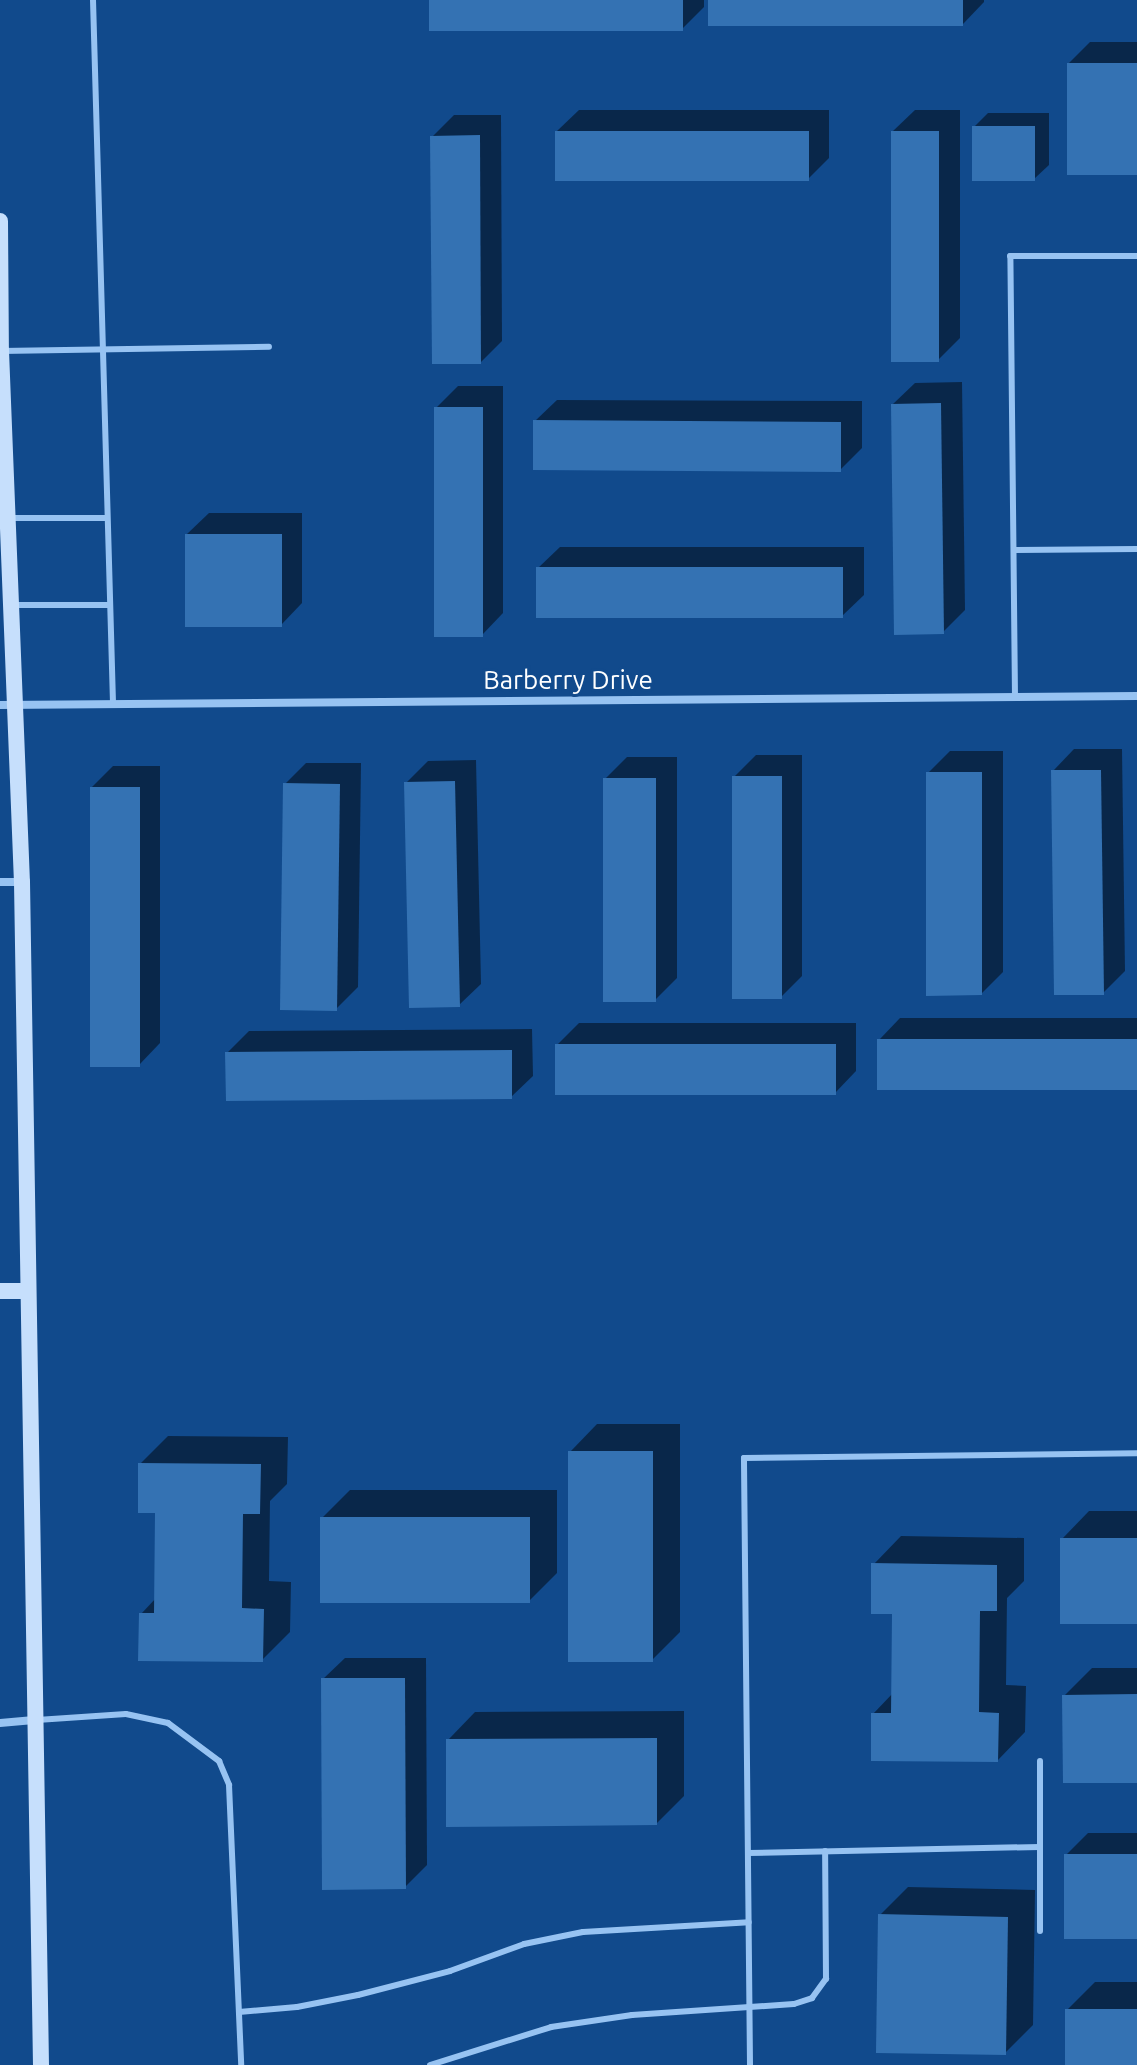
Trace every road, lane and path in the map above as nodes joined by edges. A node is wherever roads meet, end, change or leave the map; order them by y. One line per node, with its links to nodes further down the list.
1 (93, 0): 4 (lane)
2 (0, 221): 6 (main road)
3 (1137, 256): 10 (lane)
4 (100, 347): 5 (lane); 6 (lane); 8 (lane)
5 (269, 347)
6 (0, 351): 7 (main road)
7 (8, 518): 8 (lane); 11 (main road)
8 (106, 518): 12 (lane)
9 (1137, 549): 10 (lane)
10 (1014, 550): 14 (lane)
11 (12, 605): 12 (lane); 16 (main road)
12 (108, 605): 15 (lane)
13 (1137, 696): 14 (street, Barberry Drive)
14 (1015, 697): 15 (street, Barberry Drive)
15 (113, 704): 16 (street, Barberry Drive)
16 (8, 705): 18 (main road)
17 (0, 882): 18 (street)
18 (22, 882): 20 (main road)
19 (0, 1291): 20 (main road)
20 (28, 1291): 22 (main road)
21 (1137, 1453): 27 (lane)
22 (34, 1720): 23 (street); 31 (lane); 32 (main road)
23 (0, 1723)
24 (1040, 1761): 25 (lane)
25 (1040, 1847): 26 (lane); 29 (lane)
26 (825, 1851): 27 (lane); 30 (lane)
27 (748, 1853): 28 (lane)
28 (749, 1922): 30 (lane); 31 (lane)
29 (1040, 1931)
30 (749, 2006): 34 (lane); 35 (lane)
31 (239, 2012): 33 (lane)
32 (41, 2065)
33 (241, 2065)
34 (430, 2065)
35 (750, 2065)

